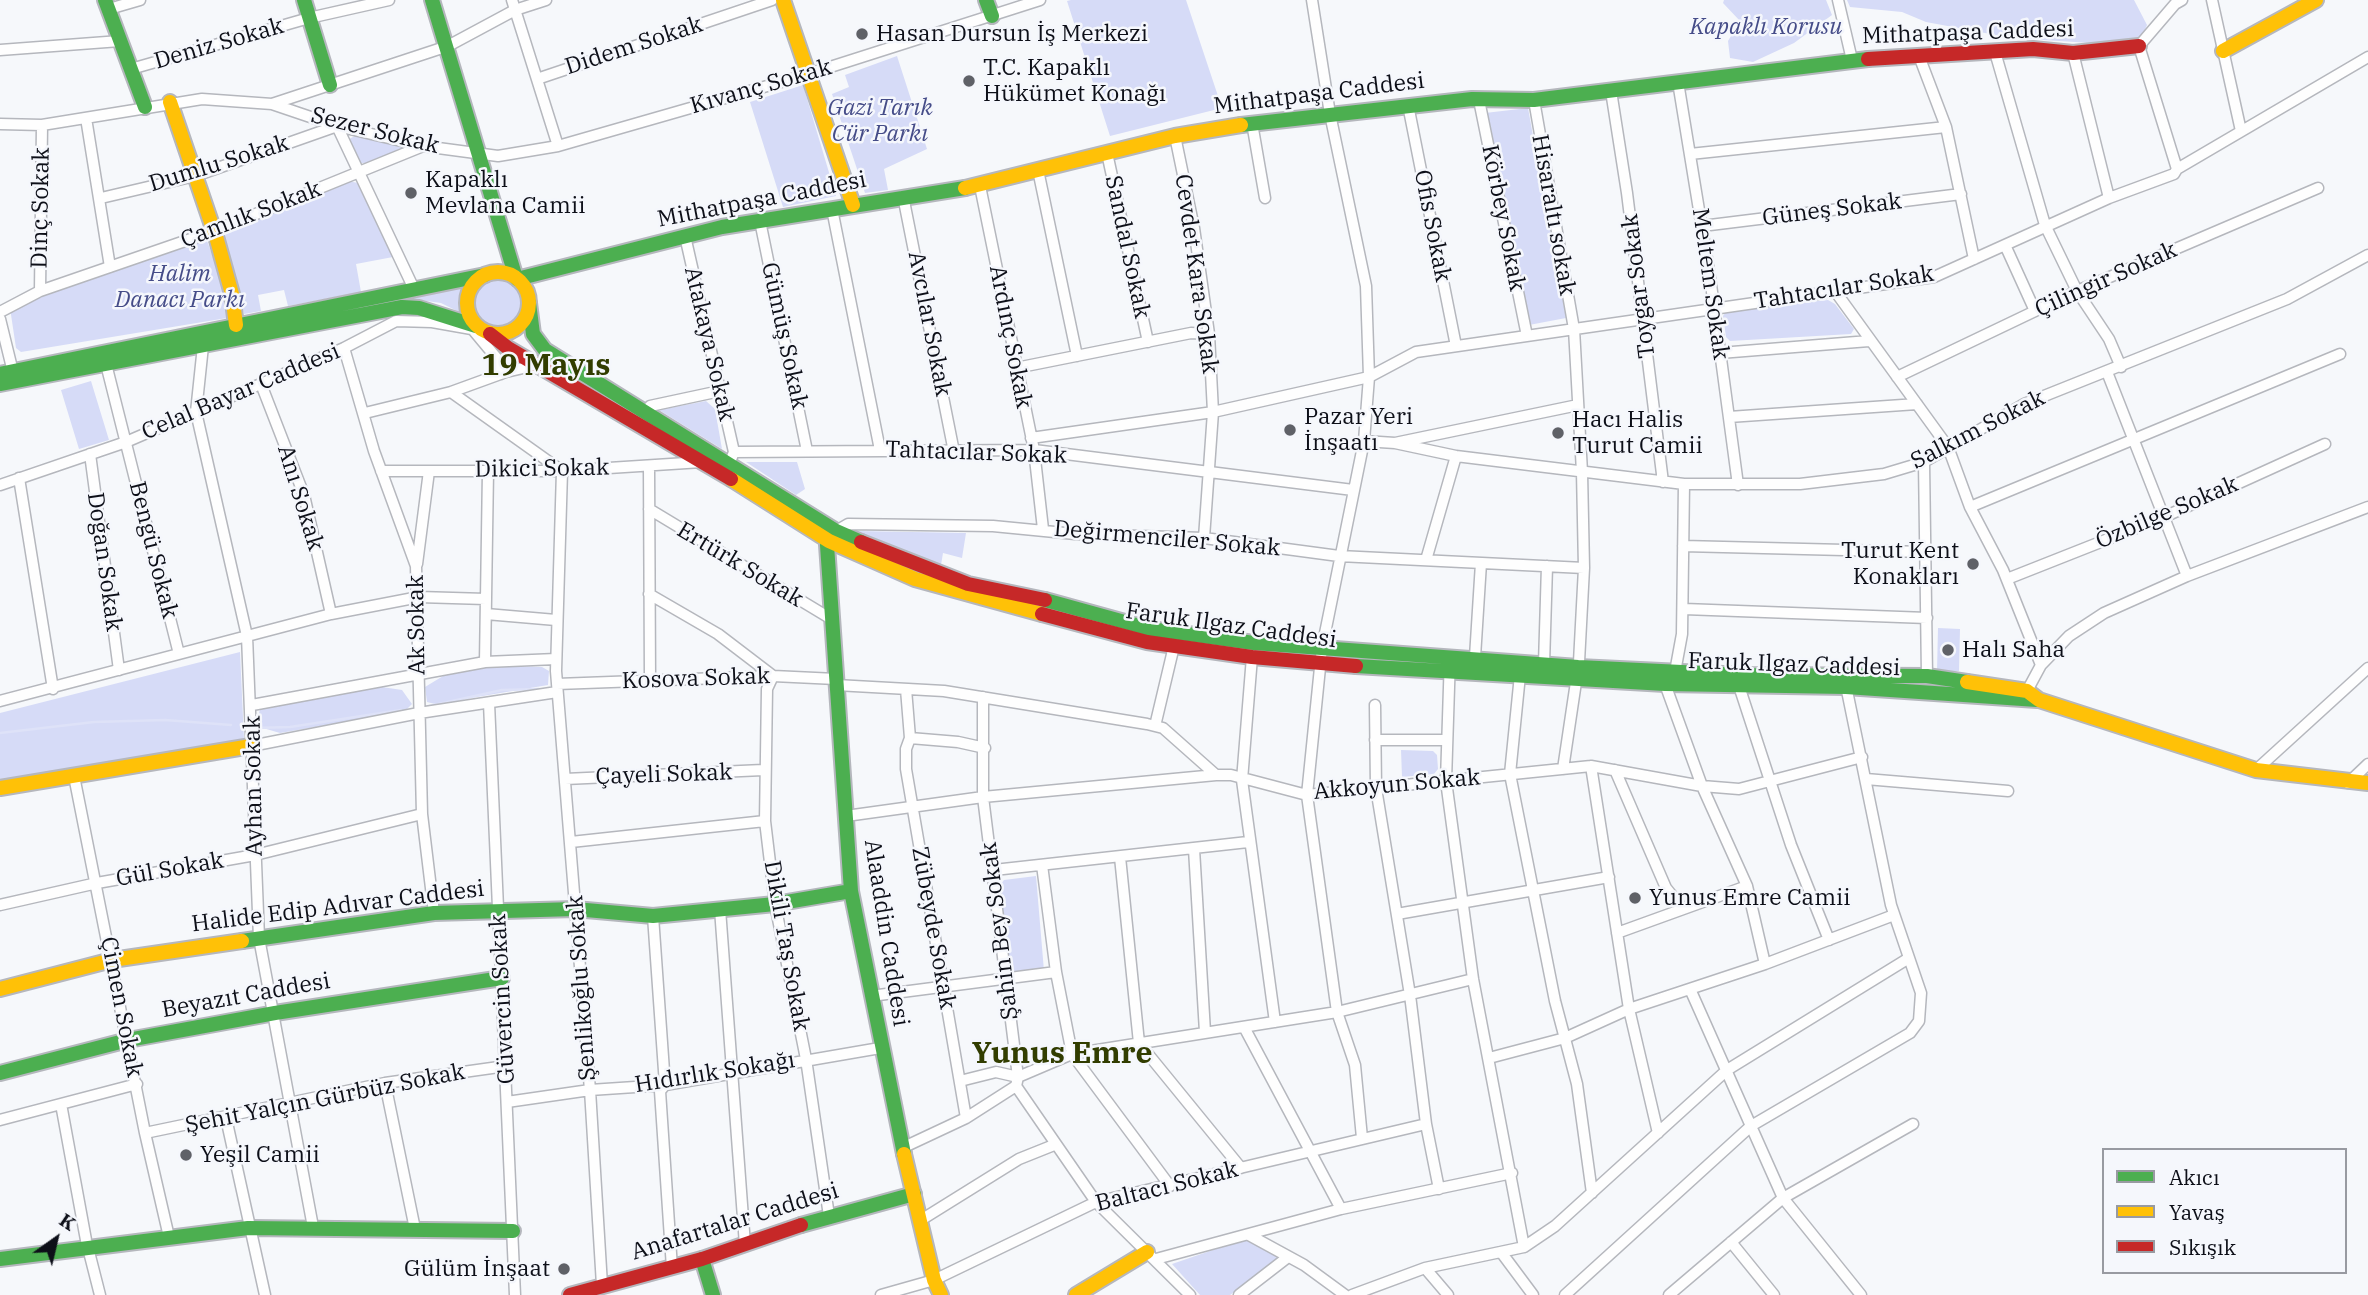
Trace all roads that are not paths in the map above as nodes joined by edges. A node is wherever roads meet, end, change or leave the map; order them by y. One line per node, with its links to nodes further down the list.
1 (140, 0): 15 (street)
2 (304, 0): 18 (street)
3 (389, 0): 18 (street, Deniz Sokak)
4 (432, 0): 20 (street)
5 (546, 0): 16 (street)
6 (772, 0): 31 (street, Didem Sokak)
7 (783, 0): 30 (street)
8 (986, 0): 17 (street)
9 (1040, 0): 17 (street, Kıvanç Sokak)
10 (1312, 0): 41 (street)
11 (1838, 0): 28 (street)
12 (2182, 0): 21 (street)
13 (2212, 0): 23 (street)
14 (2316, 0): 23 (street)
15 (107, 5): 19 (street)
16 (514, 5): 20 (street); 31 (street)
17 (992, 16): 30 (street, Kıvanç Sokak)
18 (309, 18): 29 (street, Deniz Sokak); 33 (street)
19 (120, 41): 22 (street); 29 (street)
20 (448, 46): 33 (street); 52 (street)
21 (2139, 46): 25 (street, Mithatpaşa Caddesi); 55 (street)
22 (0, 50)
23 (2223, 51): 48 (street)
24 (1995, 52): 25 (street, Mithatpaşa Caddesi); 26 (street, Mithatpaşa Caddesi); 69 (street)
25 (2073, 53): 65 (street)
26 (1919, 56): 28 (street, Mithatpaşa Caddesi); 47 (street)
27 (2368, 57): 48 (street, Tahtacılar Sokak)
28 (1852, 60): 32 (street, Mithatpaşa Caddesi)
29 (131, 69): 40 (street)
30 (808, 74): 51 (street, Kıvanç Sokak); 66 (street)
31 (537, 79): 51 (street)
32 (1678, 82): 34 (street, Mithatpaşa Caddesi); 54 (street, Meltem Sokak)
33 (330, 85): 38 (street)
34 (1611, 91): 36 (street, Mithatpaşa Caddesi); 88 (street, Toygar Sokak)
35 (1479, 100): 36 (street, Mithatpaşa Caddesi); 39 (street, Mithatpaşa Caddesi); 93 (street, Körbey Sokak)
36 (1534, 100): 90 (street, Hisaraltı sokak)
37 (170, 102): 38 (street); 40 (street); 58 (street)
38 (272, 104): 46 (street, Sezer Sokak)
39 (1408, 105): 41 (street, Mithatpaşa Caddesi); 97 (street, Ofis Sokak)
40 (145, 107): 42 (street)
41 (1330, 114): 43 (street, Mithatpaşa Caddesi); 109 (street)
42 (86, 118): 45 (street); 63 (street)
43 (1252, 123): 49 (street, Mithatpaşa Caddesi); 64 (street)
44 (0, 124): 45 (street)
45 (42, 125): 80 (street, Dinç Sokak)
46 (337, 126): 50 (street, Sezer Sokak); 57 (street); 58 (street, Dumlu Sokak)
47 (1945, 127): 54 (street); 61 (street)
48 (2241, 131): 55 (street, Tahtacılar Sokak)
49 (1175, 136): 53 (street, Mithatpaşa Caddesi); 92 (street, Cevdet Kara Sokak)
50 (423, 146): 52 (street, Sezer Sokak); 57 (street, Çamlık Sokak)
51 (558, 146): 52 (street, Kıvanç Sokak)
52 (479, 152): 78 (street)
53 (1107, 153): 56 (street, Mithatpaşa Caddesi); 95 (street, Sandal Sokak)
54 (1690, 154): 70 (street, Meltem Sokak)
55 (2177, 169): 65 (street, Tahtacılar Sokak)
56 (1038, 170): 59 (street, Mithatpaşa Caddesi); 101 (street)
57 (359, 172): 71 (street, Çamlık Sokak); 79 (street)
58 (195, 176): 63 (street, Dumlu Sokak); 71 (street)
59 (980, 186): 62 (street, Mithatpaşa Caddesi); 104 (street, Ardınç Sokak)
60 (2318, 188): 82 (street, Çilingir Sokak)
61 (1961, 194): 70 (street, Güneş Sokak); 75 (street)
62 (903, 196): 66 (street, Mithatpaşa Caddesi); 132 (street, Avcılar Sokak)
63 (101, 198): 76 (street)
64 (1265, 198)
65 (2109, 198): 69 (street, Tahtacılar Sokak)
66 (853, 205): 67 (street, Mithatpaşa Caddesi)
67 (832, 209): 68 (street, Mithatpaşa Caddesi); 129 (street)
68 (760, 221): 72 (street, Mithatpaşa Caddesi); 131 (street, Gümüş Sokak)
69 (2045, 225): 73 (street, Tahtacılar Sokak); 82 (street)
70 (1702, 226): 84 (street, Meltem Sokak)
71 (214, 232): 76 (street, Çamlık Sokak); 89 (street)
72 (685, 236): 78 (street, Mithatpaşa Caddesi); 113 (street, Atakaya Sokak)
73 (2005, 244): 75 (street, Tahtacılar Sokak); 85 (street)
74 (2368, 255): 105 (street, Salkım Sokak)
75 (1974, 259): 81 (street, Tahtacılar Sokak)
76 (110, 267): 80 (street, Çamlık Sokak)
77 (485, 275): 78 (street); 79 (street); 91 (street)
78 (517, 278): 83 (street)
79 (414, 289): 89 (street)
80 (40, 291): 86 (street, Çamlık Sokak)
81 (1835, 291): 84 (street, Tahtacılar Sokak); 94 (street)
82 (2077, 291): 85 (street, Çilingir Sokak); 105 (street)
83 (529, 303): 91 (street); 117 (street, Faruk Ilgaz Caddesi)
84 (1714, 309): 88 (street, Tahtacılar Sokak); 99 (street, Meltem Sokak)
85 (2035, 311): 110 (street, Çilingir Sokak)
86 (0, 312)
87 (0, 319): 107 (street)
88 (1643, 319): 90 (street, Tahtacılar Sokak); 146 (street, Toygar Sokak)
89 (236, 325): 107 (street)
90 (1574, 329): 93 (street, Tahtacılar Sokak); 116 (street, Hisaraltı sokak)
91 (481, 330): 96 (street); 98 (street, Celal Bayar Caddesi); 103 (street, Faruk Ilgaz Caddesi); 108 (street)
92 (1209, 334): 95 (street); 119 (street, Cevdet Kara Sokak)
93 (1527, 336): 97 (street, Tahtacılar Sokak)
94 (1869, 341): 99 (street); 110 (street)
95 (1148, 342): 101 (street)
96 (203, 346): 102 (street); 118 (street, Ayhan Sokak)
97 (1456, 346): 109 (street, Tahtacılar Sokak)
98 (344, 348): 112 (street, Celal Bayar Caddesi); 120 (street, Ak Sokak)
99 (1720, 353): 121 (street, Meltem Sokak)
100 (2340, 354): 123 (street)
101 (1077, 356): 104 (street)
102 (106, 365): 111 (street); 125 (street, Bengü Sokak)
103 (536, 365): 108 (street); 136 (street, Faruk Ilgaz Caddesi)
104 (1016, 368): 122 (street, Ardınç Sokak)
105 (2120, 368): 106 (street, Salkım Sokak)
106 (2107, 372): 123 (street); 128 (street, Salkım Sokak)
107 (6, 373)
108 (501, 374): 114 (street)
109 (1369, 377): 119 (street, Tahtacılar Sokak); 124 (street)
110 (1897, 377): 115 (street)
111 (0, 384)
112 (261, 384): 118 (street, Celal Bayar Caddesi); 172 (street, Anı Sokak)
113 (720, 391): 117 (street); 135 (street, Atakaya Sokak)
114 (452, 392): 120 (street); 142 (street)
115 (1917, 404): 121 (street); 128 (street)
116 (1578, 405): 126 (street); 143 (street, Hisaraltı sokak)
117 (646, 411): 135 (street, Faruk Ilgaz Caddesi)
118 (196, 412): 125 (street, Celal Bayar Caddesi); 177 (street, Ayhan Sokak)
119 (1213, 412): 122 (street, Tahtacılar Sokak); 144 (street, Cevdet Kara Sokak)
120 (365, 413): 139 (street, Ak Sokak)
121 (1729, 417): 149 (street, Meltem Sokak)
122 (1031, 438): 130 (street, Ardınç Sokak)
123 (2133, 440): 152 (street); 154 (street)
124 (1364, 441): 126 (street); 150 (street)
125 (126, 442): 133 (street, Celal Bayar Caddesi); 180 (street, Bengü Sokak)
126 (1395, 443): 134 (street, Salkım Sokak)
127 (2325, 444): 154 (street, Özbilge Sokak)
128 (1948, 447): 137 (street, Salkım Sokak); 152 (street)
129 (880, 450): 131 (street, Tahtacılar Sokak); 132 (street, Tahtacılar Sokak)
130 (1034, 450): 132 (street, Tahtacılar Sokak); 144 (street, Tahtacılar Sokak); 155 (street, Ardınç Sokak)
131 (807, 451): 135 (street, Tahtacılar Sokak)
132 (954, 452)
133 (90, 454): 145 (street, Celal Bayar Caddesi); 190 (street, Doğan Sokak)
134 (1456, 456): 143 (street, Salkım Sokak); 161 (street)
135 (732, 457): 156 (street, Faruk Ilgaz Caddesi)
136 (703, 461): 138 (street, Dikici Sokak); 156 (street, Faruk Ilgaz Caddesi)
137 (1924, 463): 149 (street, Salkım Sokak); 159 (street)
138 (649, 466): 142 (street, Dikici Sokak); 153 (street)
139 (381, 471): 140 (street, Dikici Sokak); 163 (street, Ak Sokak)
140 (429, 471): 141 (street, Dikici Sokak); 163 (street)
141 (488, 471): 142 (street, Dikici Sokak); 170 (street)
142 (562, 471): 175 (street, Şenlikoğlu Sokak)
143 (1582, 472): 146 (street, Salkım Sokak); 165 (street, Hisaraltı sokak)
144 (1207, 473): 150 (street, Tahtacılar Sokak); 157 (street, Cevdet Kara Sokak)
145 (19, 478): 148 (street, Celal Bayar Caddesi); 205 (street)
146 (1663, 482): 147 (street, Salkım Sokak)
147 (1684, 484): 149 (street, Salkım Sokak); 158 (street)
148 (0, 485)
149 (1738, 485)
150 (1353, 490): 160 (street)
151 (2368, 506): 166 (street)
152 (1970, 507): 167 (street)
153 (649, 509): 168 (street); 176 (street, Ertürk Sokak)
154 (2164, 517): 166 (street); 167 (street, Özbilge Sokak)
155 (1044, 529): 156 (street, Değirmenciler Sokak); 157 (street, Değirmenciler Sokak)
156 (832, 536): 176 (street, Alaaddin Caddesi); 178 (street, Faruk Ilgaz Caddesi); 179 (street, Faruk Ilgaz Caddesi)
157 (1204, 538): 160 (street, Değirmenciler Sokak)
158 (1683, 546): 159 (street); 171 (street)
159 (1925, 552): 174 (street)
160 (1339, 556): 161 (street, Değirmenciler Sokak); 179 (street)
161 (1426, 560): 162 (street, Değirmenciler Sokak)
162 (1481, 563): 164 (street, Değirmenciler Sokak); 183 (street)
163 (416, 566): 169 (street, Ak Sokak)
164 (1547, 566): 165 (street, Değirmenciler Sokak); 187 (street)
165 (1584, 568): 194 (street, Hisaraltı sokak)
166 (2186, 576): 188 (street)
167 (2007, 579): 188 (street)
168 (649, 594): 195 (street); 198 (street)
169 (419, 597): 170 (street); 172 (street); 192 (street, Ak Sokak)
170 (486, 599): 173 (street)
171 (1684, 609): 174 (street); 191 (street)
172 (331, 614): 177 (street)
173 (486, 614): 175 (street); 185 (street)
174 (1927, 618): 197 (street)
175 (556, 620): 184 (street, Şenlikoğlu Sokak)
176 (832, 620): 200 (street, Alaaddin Caddesi)
177 (247, 636): 180 (street); 210 (street, Ayhan Sokak)
178 (1174, 646): 182 (street, Faruk Ilgaz Caddesi); 213 (street)
179 (1322, 648): 181 (street, Faruk Ilgaz Caddesi); 186 (street)
180 (179, 654): 190 (street)
181 (1450, 656): 183 (street, Faruk Ilgaz Caddesi); 193 (street)
182 (1252, 657): 186 (street, Faruk Ilgaz Caddesi); 231 (street)
183 (1475, 657): 187 (street, Faruk Ilgaz Caddesi)
184 (556, 659): 185 (street); 203 (street, Şenlikoğlu Sokak)
185 (485, 662): 192 (street)
186 (1321, 663): 193 (street, Faruk Ilgaz Caddesi); 240 (street)
187 (1544, 664): 194 (street, Faruk Ilgaz Caddesi)
188 (2041, 665): 206 (street)
189 (2368, 668): 225 (street)
190 (119, 670): 205 (street)
191 (1675, 672): 194 (street, Faruk Ilgaz Caddesi); 199 (street, Faruk Ilgaz Caddesi); 201 (street)
192 (419, 673): 210 (street); 212 (street, Ak Sokak)
193 (1448, 673): 196 (street, Faruk Ilgaz Caddesi); 216 (street)
194 (1577, 673): 196 (street, Faruk Ilgaz Caddesi); 201 (street, Faruk Ilgaz Caddesi); 222 (street, Hisaraltı sokak)
195 (773, 676): 198 (street, Kosova Sokak); 200 (street, Kosova Sokak); 223 (street, Dikili Taş Sokak)
196 (1520, 676): 226 (street)
197 (1927, 676): 199 (street, Faruk Ilgaz Caddesi); 206 (street, Faruk Ilgaz Caddesi)
198 (650, 680): 203 (street, Kosova Sokak)
199 (1845, 681): 202 (street, Faruk Ilgaz Caddesi); 206 (street, Faruk Ilgaz Caddesi); 219 (street)
200 (836, 682): 204 (street, Kosova Sokak); 244 (street, Alaaddin Caddesi)
201 (1665, 684): 202 (street, Faruk Ilgaz Caddesi); 236 (street)
202 (1739, 686): 232 (street)
203 (557, 688): 209 (street, Kosova Sokak); 229 (street, Şenlikoğlu Sokak)
204 (906, 689): 207 (street, Kosova Sokak); 214 (street, Zübeyde Sokak)
205 (53, 690): 208 (street)
206 (2033, 696): 225 (street, Faruk Ilgaz Caddesi)
207 (983, 697): 213 (street, Kosova Sokak); 218 (street, Şahin Bey Sokak)
208 (0, 701)
209 (489, 703): 212 (street, Kosova Sokak); 261 (street, Güvercin Sokak)
210 (252, 705): 217 (street, Ayhan Sokak)
211 (1375, 705): 215 (street)
212 (419, 713): 217 (street, Kosova Sokak); 243 (street, Ak Sokak)
213 (1155, 726): 227 (street)
214 (910, 738): 218 (street); 242 (street, Zübeyde Sokak)
215 (1375, 740): 216 (street); 238 (street)
216 (1447, 740): 233 (street)
217 (251, 746): 228 (street); 249 (street, Ayhan Sokak)
218 (985, 748): 241 (street, Şahin Bey Sokak)
219 (1861, 757): 230 (street); 232 (street, Akkoyun Sokak)
220 (2368, 764): 234 (street)
221 (1591, 766): 222 (street, Akkoyun Sokak); 224 (street, Akkoyun Sokak); 253 (street)
222 (1563, 769): 226 (street, Akkoyun Sokak)
223 (763, 770): 229 (street, Çayeli Sokak); 245 (street, Dikili Taş Sokak)
224 (1615, 770): 236 (street, Akkoyun Sokak); 264 (street)
225 (2256, 770): 234 (street, Faruk Ilgaz Caddesi)
226 (1510, 774): 233 (street, Akkoyun Sokak); 256 (street)
227 (1216, 775): 231 (street, Akkoyun Sokak); 241 (street, Akkoyun Sokak)
228 (74, 776): 237 (street); 254 (street, Çimen Sokak)
229 (565, 779): 246 (street, Şenlikoğlu Sokak)
230 (1866, 779): 239 (street); 267 (street)
231 (1242, 780): 240 (street, Akkoyun Sokak); 247 (street)
232 (1771, 780): 236 (street, Akkoyun Sokak); 271 (street)
233 (1446, 781): 238 (street, Akkoyun Sokak); 258 (street)
234 (2348, 783): 235 (street, Faruk Ilgaz Caddesi)
235 (2368, 783)
236 (1702, 786): 255 (street)
237 (0, 788)
238 (1376, 788): 240 (street, Akkoyun Sokak); 266 (street)
239 (2008, 791)
240 (1307, 795): 285 (street)
241 (983, 797): 242 (street, Akkoyun Sokak); 252 (street, Şahin Bey Sokak)
242 (913, 808): 244 (street, Akkoyun Sokak); 279 (street, Zübeyde Sokak)
243 (422, 814): 249 (street, Gül Sokak); 265 (street, Ak Sokak)
244 (846, 816): 257 (street, Alaaddin Caddesi)
245 (765, 821): 246 (street); 259 (street, Dikili Taş Sokak)
246 (571, 842): 262 (street, Şenlikoğlu Sokak)
247 (1248, 842): 248 (street); 287 (street)
248 (1194, 849): 250 (street); 289 (street)
249 (255, 855): 254 (street, Gül Sokak); 270 (street, Ayhan Sokak)
250 (1119, 857): 251 (street); 292 (street)
251 (1042, 865): 252 (street); 275 (street)
252 (994, 870): 277 (street, Şahin Bey Sokak)
253 (1609, 877): 256 (street); 269 (street)
254 (97, 883): 260 (street, Gül Sokak); 273 (street, Çimen Sokak)
255 (1746, 886): 264 (street); 274 (street)
256 (1533, 890): 258 (street); 290 (street)
257 (851, 891): 259 (street, Halide Edip Adıvar Caddesi); 283 (street, Alaaddin Caddesi)
258 (1461, 901): 266 (street); 278 (street)
259 (775, 904): 263 (street, Halide Edip Adıvar Caddesi); 296 (street, Dikili Taş Sokak)
260 (0, 905)
261 (498, 909): 262 (street, Halide Edip Adıvar Caddesi); 265 (street, Halide Edip Adıvar Caddesi); 276 (street, Güvercin Sokak)
262 (575, 909): 268 (street, Halide Edip Adıvar Caddesi); 306 (street, Şenlikoğlu Sokak)
263 (720, 909): 268 (street, Halide Edip Adıvar Caddesi); 300 (street)
264 (1683, 909): 269 (street)
265 (434, 913): 270 (street, Halide Edip Adıvar Caddesi)
266 (1397, 914): 282 (street)
267 (1895, 915): 271 (street); 272 (street)
268 (653, 916): 305 (street)
269 (1617, 933): 284 (street)
270 (259, 938): 273 (street, Halide Edip Adıvar Caddesi); 286 (street, Ayhan Sokak)
271 (1829, 940): 274 (street)
272 (1909, 958): 298 (street); 315 (street)
273 (113, 960): 280 (street, Halide Edip Adıvar Caddesi); 291 (street, Çimen Sokak)
274 (1765, 964): 281 (street)
275 (1056, 971): 277 (street); 294 (street)
276 (502, 978): 286 (street, Beyazıt Caddesi); 297 (street, Güvercin Sokak)
277 (1006, 978): 279 (street); 302 (street, Şahin Bey Sokak)
278 (1473, 979): 282 (street); 295 (street)
279 (941, 987): 283 (street); 301 (street, Zübeyde Sokak)
280 (0, 989)
281 (1690, 989): 284 (street); 298 (street)
282 (1410, 995): 285 (street); 313 (street)
283 (871, 996): 293 (street, Alaaddin Caddesi)
284 (1629, 1009): 290 (street); 317 (street)
285 (1337, 1012): 287 (street); 318 (street)
286 (275, 1013): 291 (street, Beyazıt Caddesi); 309 (street, Ayhan Sokak)
287 (1275, 1021): 288 (street)
288 (1244, 1027): 289 (street); 321 (street)
289 (1205, 1032): 292 (street)
290 (1565, 1038): 295 (street); 326 (street)
291 (128, 1040): 299 (street, Beyazıt Caddesi); 304 (street, Çimen Sokak)
292 (1139, 1043): 294 (street); 322 (street)
293 (880, 1048): 296 (street, Hıdırlık Sokağı); 320 (street, Alaaddin Caddesi)
294 (1072, 1054): 302 (street); 324 (street)
295 (1489, 1058): 323 (street)
296 (806, 1059): 300 (street, Hıdırlık Sokağı); 331 (street, Dikili Taş Sokak)
297 (506, 1066): 303 (street, Şehit Yalçın Gürbüz Sokak); 307 (street, Güvercin Sokak)
298 (1727, 1070): 315 (street); 317 (street)
299 (0, 1073)
300 (732, 1075): 305 (street, Hıdırlık Sokağı); 341 (street)
301 (960, 1081): 302 (street); 311 (street, Zübeyde Sokak)
302 (1017, 1081): 311 (street); 319 (street, Şahin Bey Sokak)
303 (385, 1083): 309 (street, Şehit Yalçın Gürbüz Sokak); 335 (street)
304 (137, 1084): 308 (street); 316 (street, Çimen Sokak)
305 (665, 1085): 306 (street, Hıdırlık Sokağı); 349 (street)
306 (590, 1090): 307 (street, Hıdırlık Sokağı); 352 (street, Şenlikoğlu Sokak)
307 (508, 1102): 336 (street, Güvercin Sokak)
308 (61, 1104): 312 (street); 340 (street)
309 (289, 1104): 310 (street, Şehit Yalçın Gürbüz Sokak); 333 (street, Ayhan Sokak)
310 (226, 1118): 316 (street, Şehit Yalçın Gürbüz Sokak); 334 (street)
311 (966, 1118): 320 (street)
312 (0, 1120)
313 (1426, 1124): 318 (street, Baltacı Sokak); 325 (street)
314 (1913, 1124): 328 (street)
315 (1751, 1126): 328 (street); 368 (street)
316 (145, 1133): 337 (street, Çimen Sokak)
317 (1658, 1133): 326 (street)
318 (1362, 1138): 321 (street, Baltacı Sokak)
319 (1054, 1145): 329 (street, Şahin Bey Sokak); 332 (street)
320 (902, 1148): 327 (street, Alaaddin Caddesi)
321 (1312, 1150): 322 (street, Baltacı Sokak); 330 (street)
322 (1241, 1168): 324 (street, Baltacı Sokak)
323 (1512, 1173): 325 (street); 342 (street)
324 (1170, 1186): 329 (street, Baltacı Sokak)
325 (1439, 1189): 330 (street)
326 (1591, 1193): 342 (street)
327 (914, 1194): 331 (street, Anafartalar Caddesi); 332 (street, Alaaddin Caddesi)
328 (1783, 1198): 339 (street); 370 (street)
329 (1096, 1202): 345 (street, Şahin Bey Sokak); 351 (street, Baltacı Sokak)
330 (1340, 1209): 338 (street)
331 (829, 1216): 341 (street, Anafartalar Caddesi)
332 (921, 1220): 351 (street, Alaaddin Caddesi)
333 (313, 1224): 334 (street); 335 (street)
334 (248, 1225): 337 (street); 355 (street)
335 (415, 1226): 336 (street)
336 (513, 1231): 356 (street, Güvercin Sokak)
337 (169, 1234): 340 (street)
338 (1250, 1235): 345 (street); 346 (street)
339 (1731, 1242): 353 (street); 369 (street)
340 (87, 1244): 343 (street); 347 (street); 354 (street)
341 (746, 1245): 348 (street, Anafartalar Caddesi)
342 (1524, 1247): 344 (street)
343 (0, 1252)
344 (1501, 1252): 350 (street); 367 (street)
345 (1152, 1255): 361 (street); 362 (street, Şahin Bey Sokak)
346 (1287, 1257): 363 (street); 364 (street)
347 (0, 1259)
348 (702, 1259): 349 (street, Anafartalar Caddesi); 358 (street)
349 (672, 1268): 352 (street, Anafartalar Caddesi)
350 (1425, 1268): 365 (street); 366 (street)
351 (934, 1280): 359 (street, Baltacı Sokak); 360 (street, Alaaddin Caddesi)
352 (602, 1285): 357 (street, Anafartalar Caddesi)
353 (1673, 1294)
354 (100, 1295)
355 (265, 1295)
356 (514, 1295)
357 (570, 1295)
358 (713, 1295)
359 (881, 1295)
360 (941, 1295)
361 (1076, 1295)
362 (1190, 1295)
363 (1239, 1295)
364 (1345, 1295)
365 (1352, 1295)
366 (1448, 1295)
367 (1533, 1295)
368 (1565, 1295)
369 (1774, 1295)
370 (1861, 1295)

